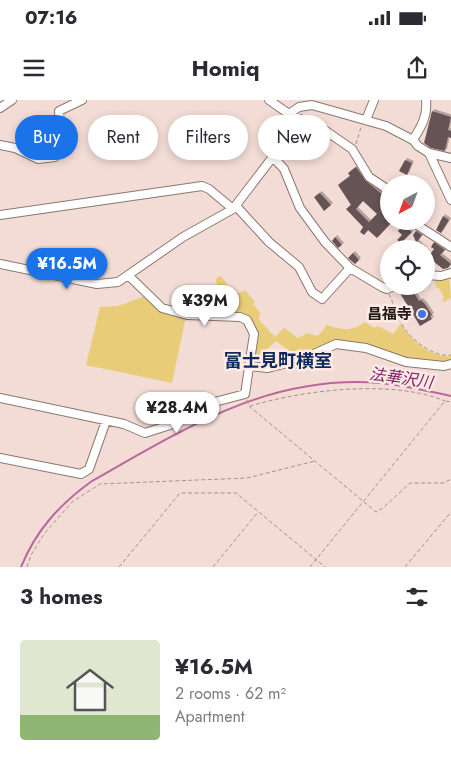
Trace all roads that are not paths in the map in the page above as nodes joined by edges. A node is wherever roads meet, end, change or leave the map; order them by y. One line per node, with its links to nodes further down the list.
1 (12, 100): 6 (street)
2 (82, 100): 10 (street)
3 (269, 100): 7 (street)
4 (374, 100): 8 (street)
5 (426, 100): 9 (street)
6 (0, 108)
7 (288, 114): 8 (street); 15 (street)
8 (365, 120): 9 (street)
9 (413, 140): 11 (street)
10 (0, 145)
11 (429, 153): 12 (street); 16 (street)
12 (451, 158)
13 (271, 160): 17 (street)
14 (275, 160): 22 (street)
15 (380, 184)
16 (451, 200)
17 (234, 207): 18 (street); 22 (street); 24 (street)
18 (0, 215)
19 (425, 230): 20 (street)
20 (451, 246)
21 (0, 264): 24 (street)
22 (350, 268): 26 (street)
23 (451, 272): 25 (street)
24 (128, 274): 28 (street)
25 (435, 275)
26 (380, 283)
27 (451, 364): 28 (street)
28 (248, 366): 30 (street)
29 (0, 398): 30 (street)
30 (106, 421): 31 (street)
31 (0, 458)

